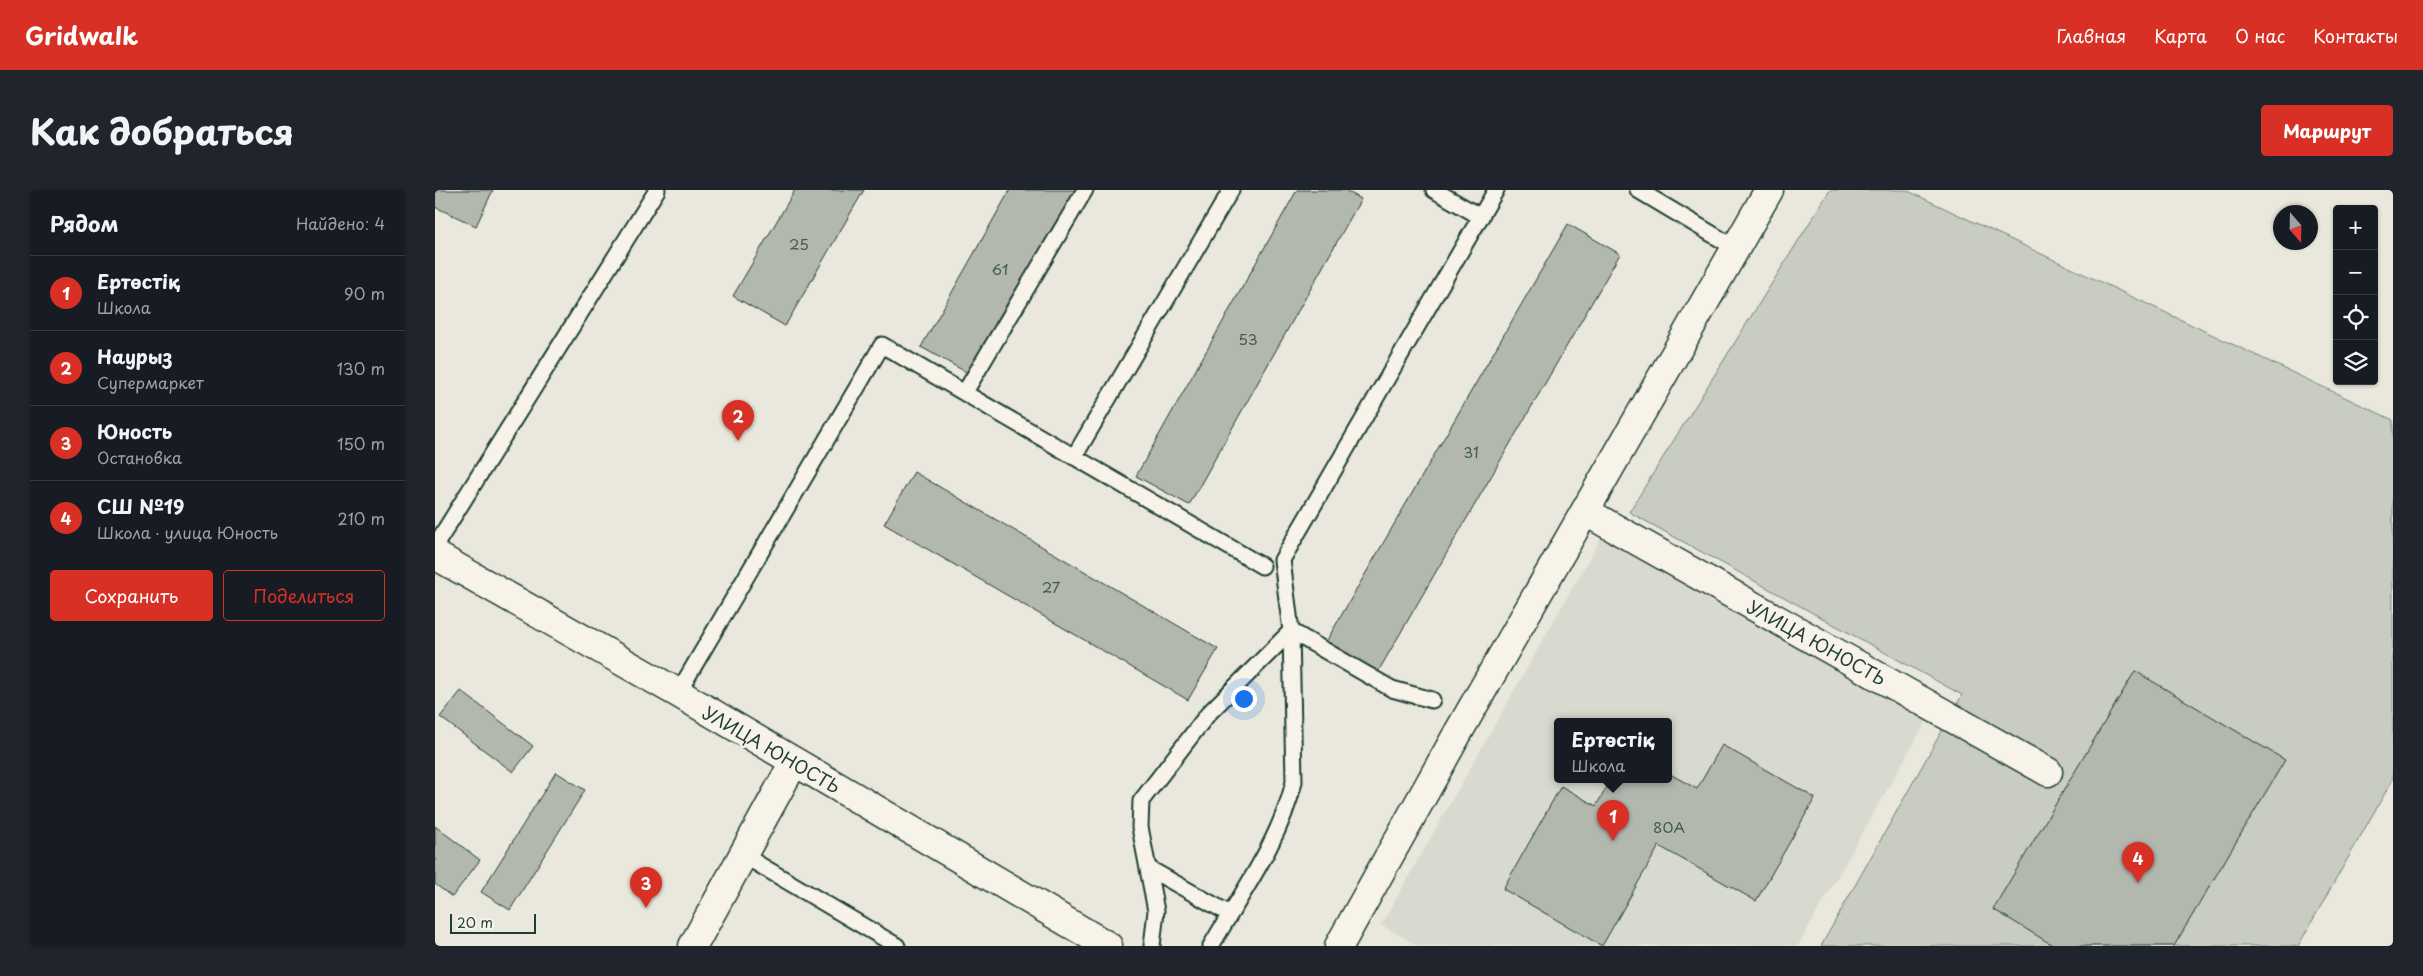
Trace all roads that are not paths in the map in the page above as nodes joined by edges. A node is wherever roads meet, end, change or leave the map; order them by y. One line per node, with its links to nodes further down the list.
1 (657, 190): 13 (lane)
2 (1085, 190): 10 (lane)
3 (1231, 190): 11 (lane)
4 (1434, 190): 8 (lane)
5 (1497, 190): 8 (lane)
6 (1638, 190): 9 (lane)
7 (1769, 190): 9 (street)
8 (1481, 217): 16 (lane)
9 (1737, 250): 12 (street)
10 (965, 392): 11 (lane); 17 (lane)
11 (1074, 457): 15 (lane)
12 (1586, 512): 20 (street, УЛИЦА ЮНОСТЬ); 29 (street)
13 (435, 546)
14 (435, 555): 17 (street, УЛИЦА ЮНОСТЬ)
15 (1262, 566)
16 (1291, 631): 18 (lane); 22 (lane); 23 (lane)
17 (678, 693): 19 (street, УЛИЦА ЮНОСТЬ)
18 (1432, 700)
19 (794, 762): 21 (street); 26 (street, УЛИЦА ЮНОСТЬ)
20 (2048, 772)
21 (743, 855): 24 (street); 25 (lane)
22 (1148, 868): 23 (lane); 27 (lane)
23 (1230, 914): 28 (lane)
24 (693, 946)
25 (897, 946)
26 (1108, 946)
27 (1152, 946)
28 (1211, 946)
29 (1339, 946)

